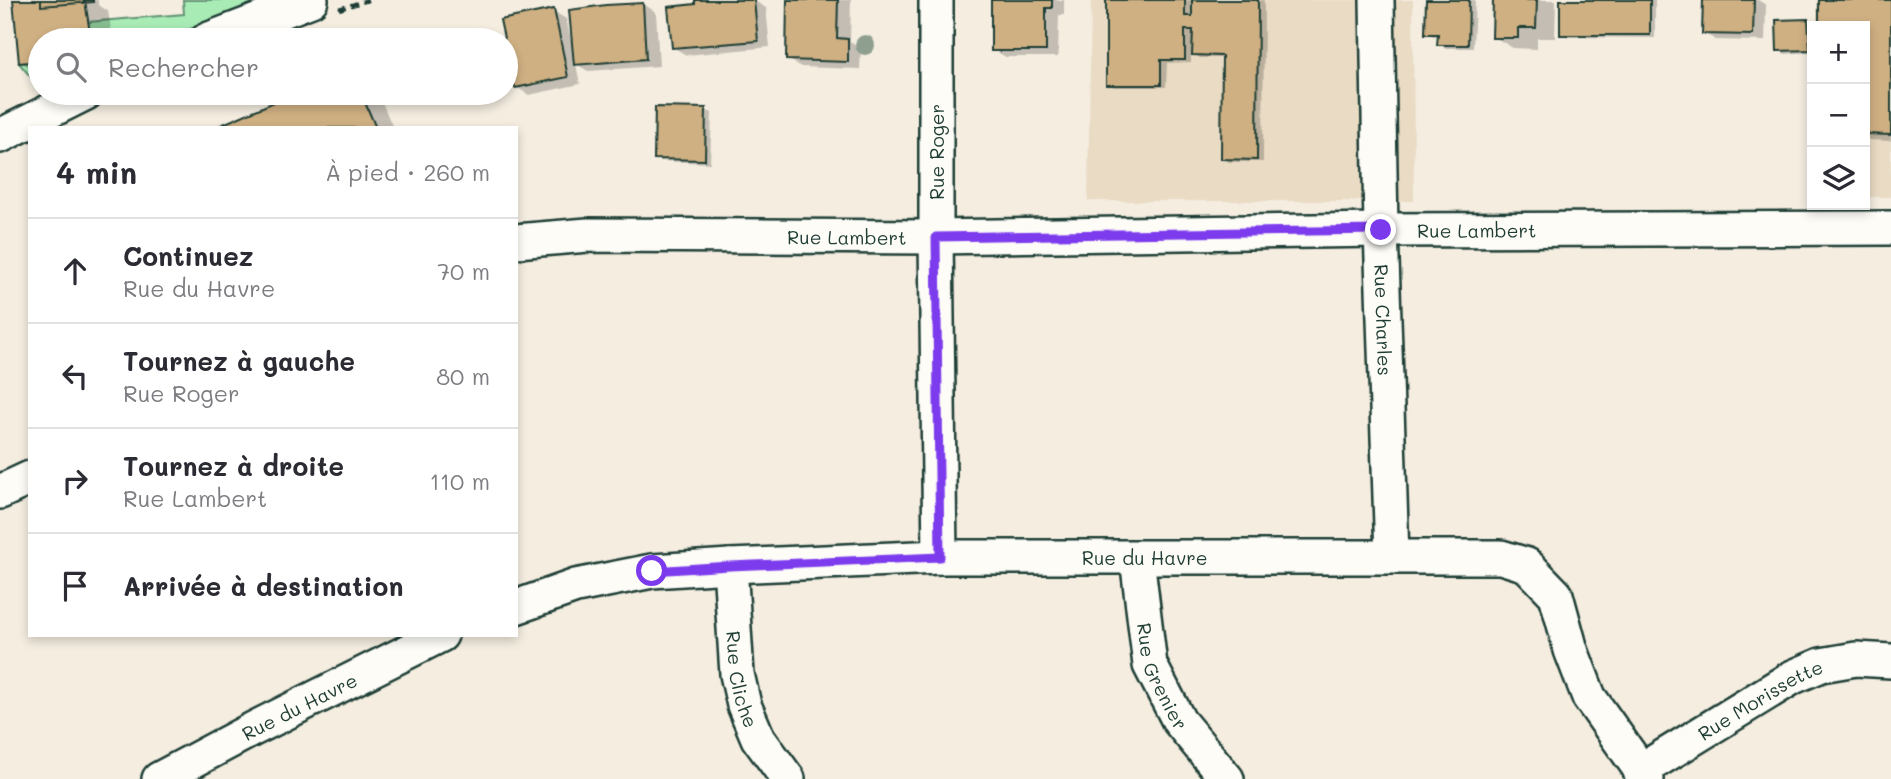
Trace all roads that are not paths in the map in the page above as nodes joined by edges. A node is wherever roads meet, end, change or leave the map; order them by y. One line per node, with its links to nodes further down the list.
1 (311, 0): 4 (street)
2 (936, 0): 9 (street, Rue Roger)
3 (1377, 0): 8 (street, Rue Charles)
4 (238, 28)
5 (62, 105): 6 (street)
6 (0, 136)
7 (1891, 228): 8 (street, Rue Lambert)
8 (1381, 230): 9 (street, Rue Lambert); 13 (street, Rue Charles)
9 (936, 237): 10 (street, Rue Lambert); 14 (street, Rue Roger)
10 (518, 241)
11 (28, 479): 12 (street)
12 (0, 492)
13 (1392, 556): 15 (street, Rue du Havre); 20 (street, Rue du Havre)
14 (940, 557): 15 (street, Rue du Havre); 16 (street, Rue du Havre)
15 (1137, 558): 23 (street, Rue Grenier)
16 (730, 566): 17 (street, Rue du Havre); 22 (street, Rue Cliche)
17 (518, 606)
18 (437, 637): 21 (street, Rue du Havre)
19 (1891, 661): 20 (street, Rue Morissette)
20 (1643, 775)
21 (159, 779)
22 (788, 779)
23 (1227, 779)

